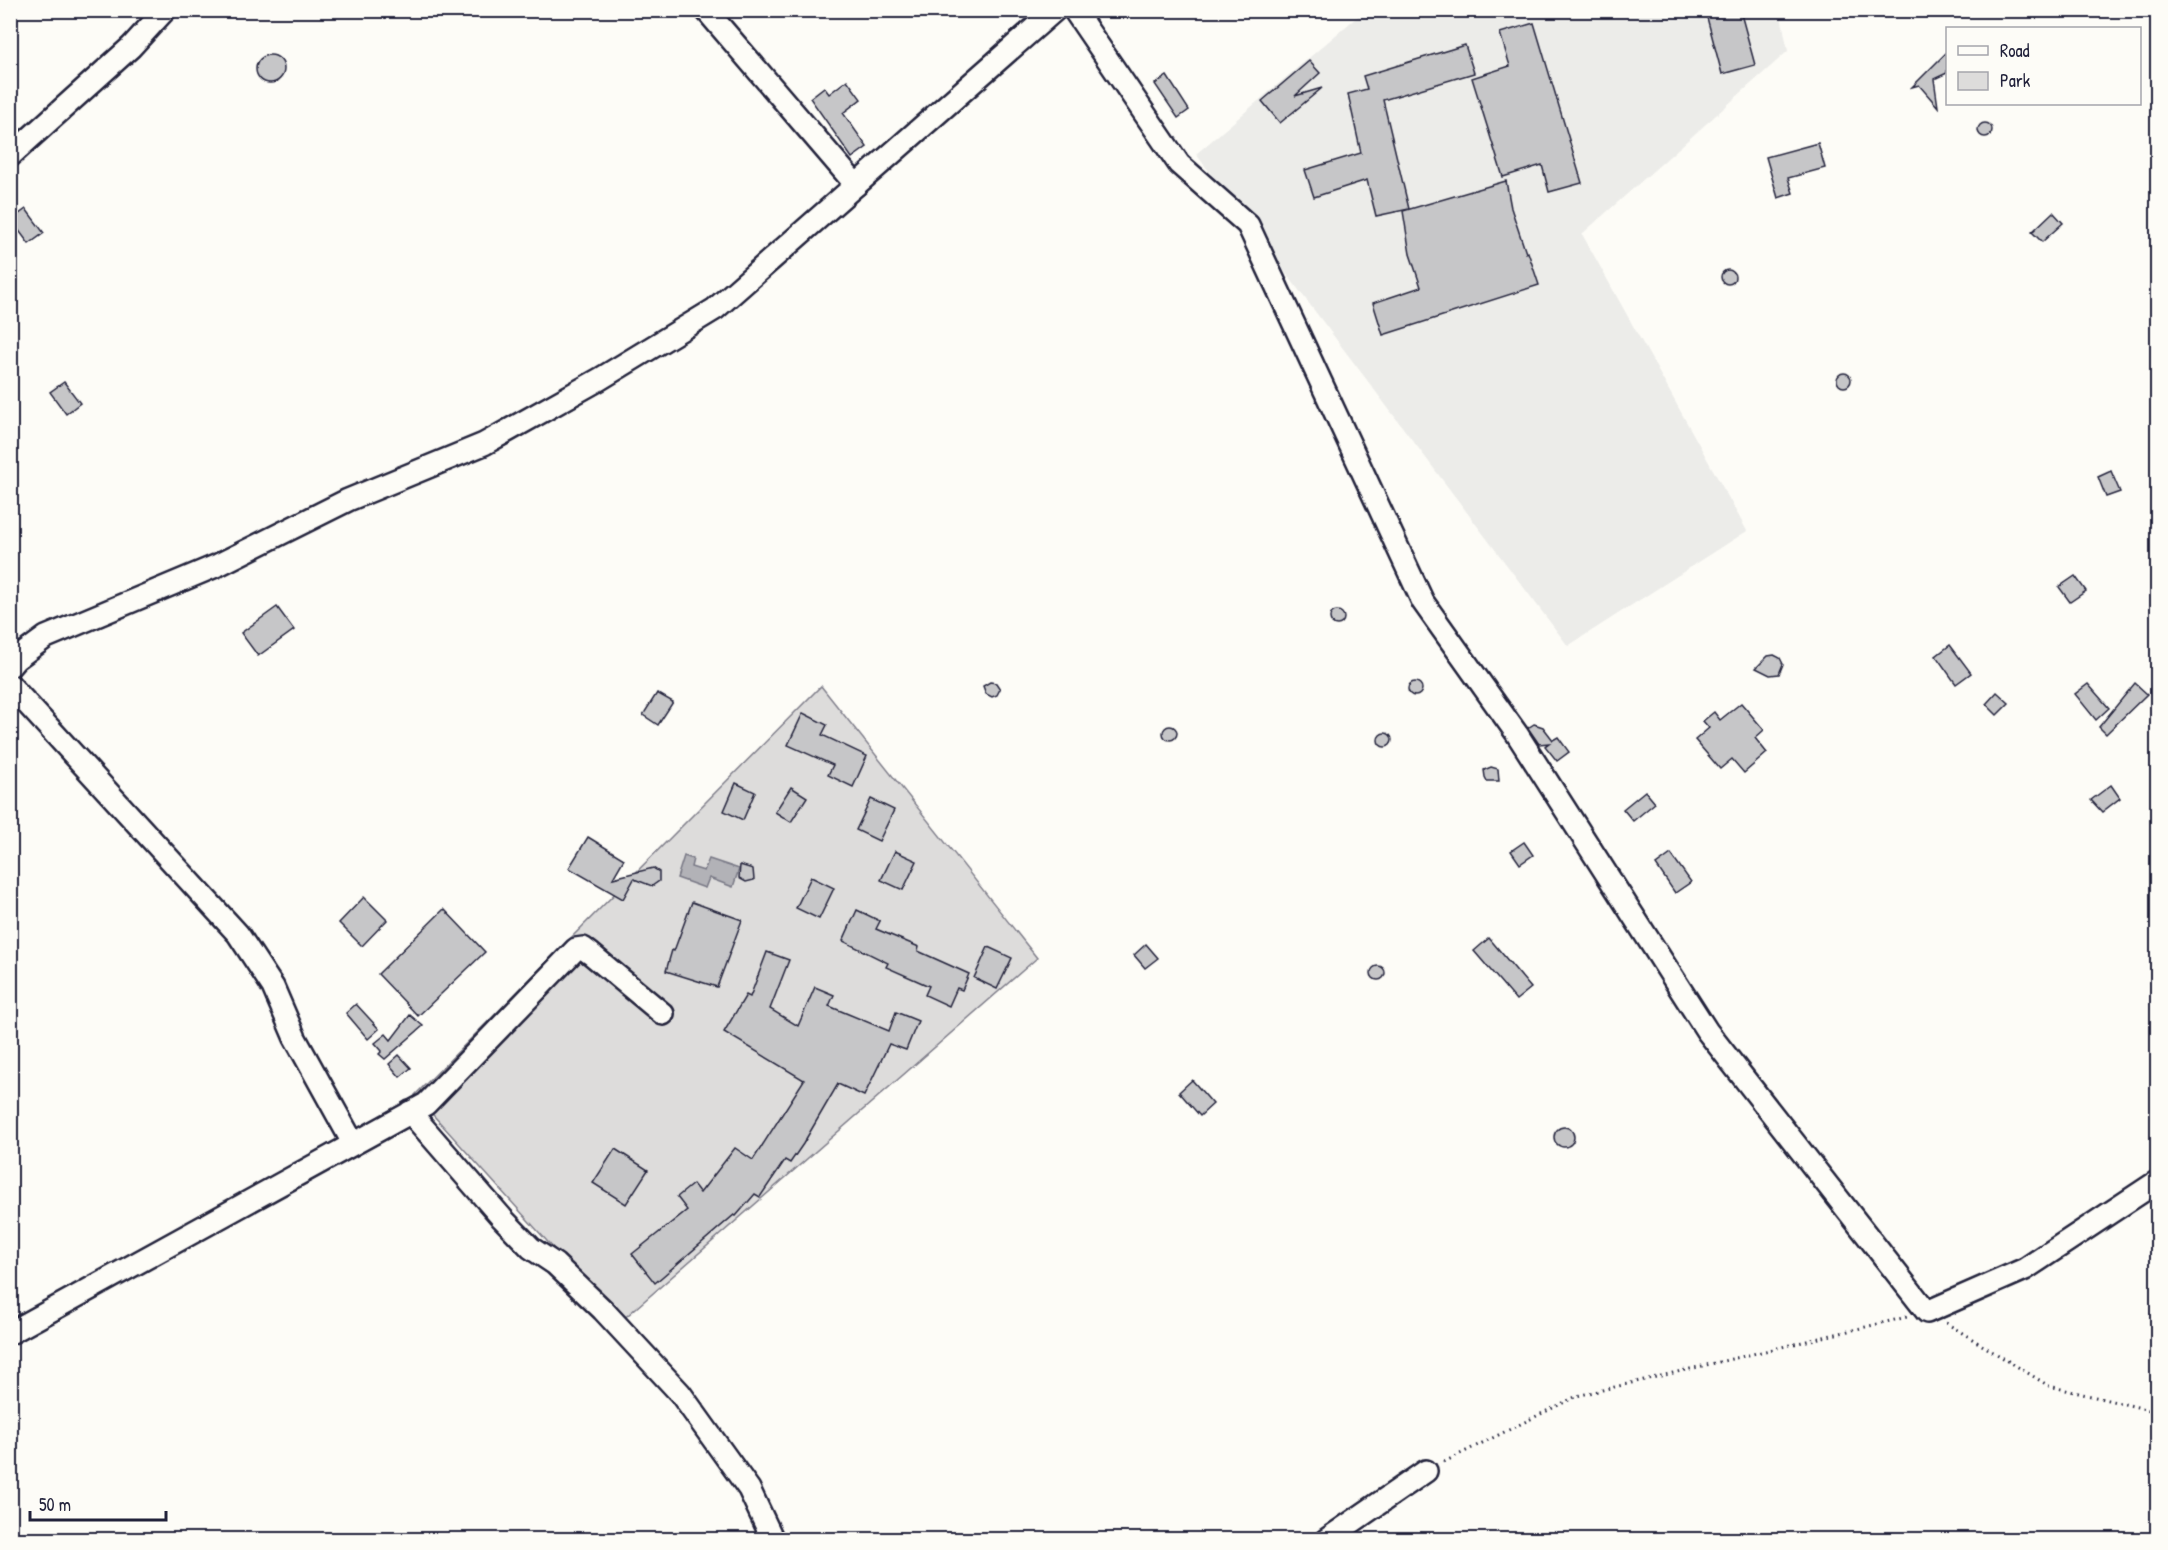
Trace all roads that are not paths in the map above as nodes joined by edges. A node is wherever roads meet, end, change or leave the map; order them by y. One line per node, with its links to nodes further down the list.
1 (165, 10): 5 (street)
2 (706, 10): 6 (street)
3 (1055, 10): 6 (street)
4 (1074, 10): 12 (street)
5 (10, 156)
6 (856, 185): 7 (street)
7 (10, 666)
8 (10, 685): 11 (street)
9 (663, 1014): 10 (street)
10 (410, 1112): 11 (street); 15 (street)
11 (353, 1143): 13 (street)
12 (2157, 1181)
13 (10, 1333)
14 (1426, 1471): 16 (street)
15 (773, 1539)
16 (1326, 1539)

